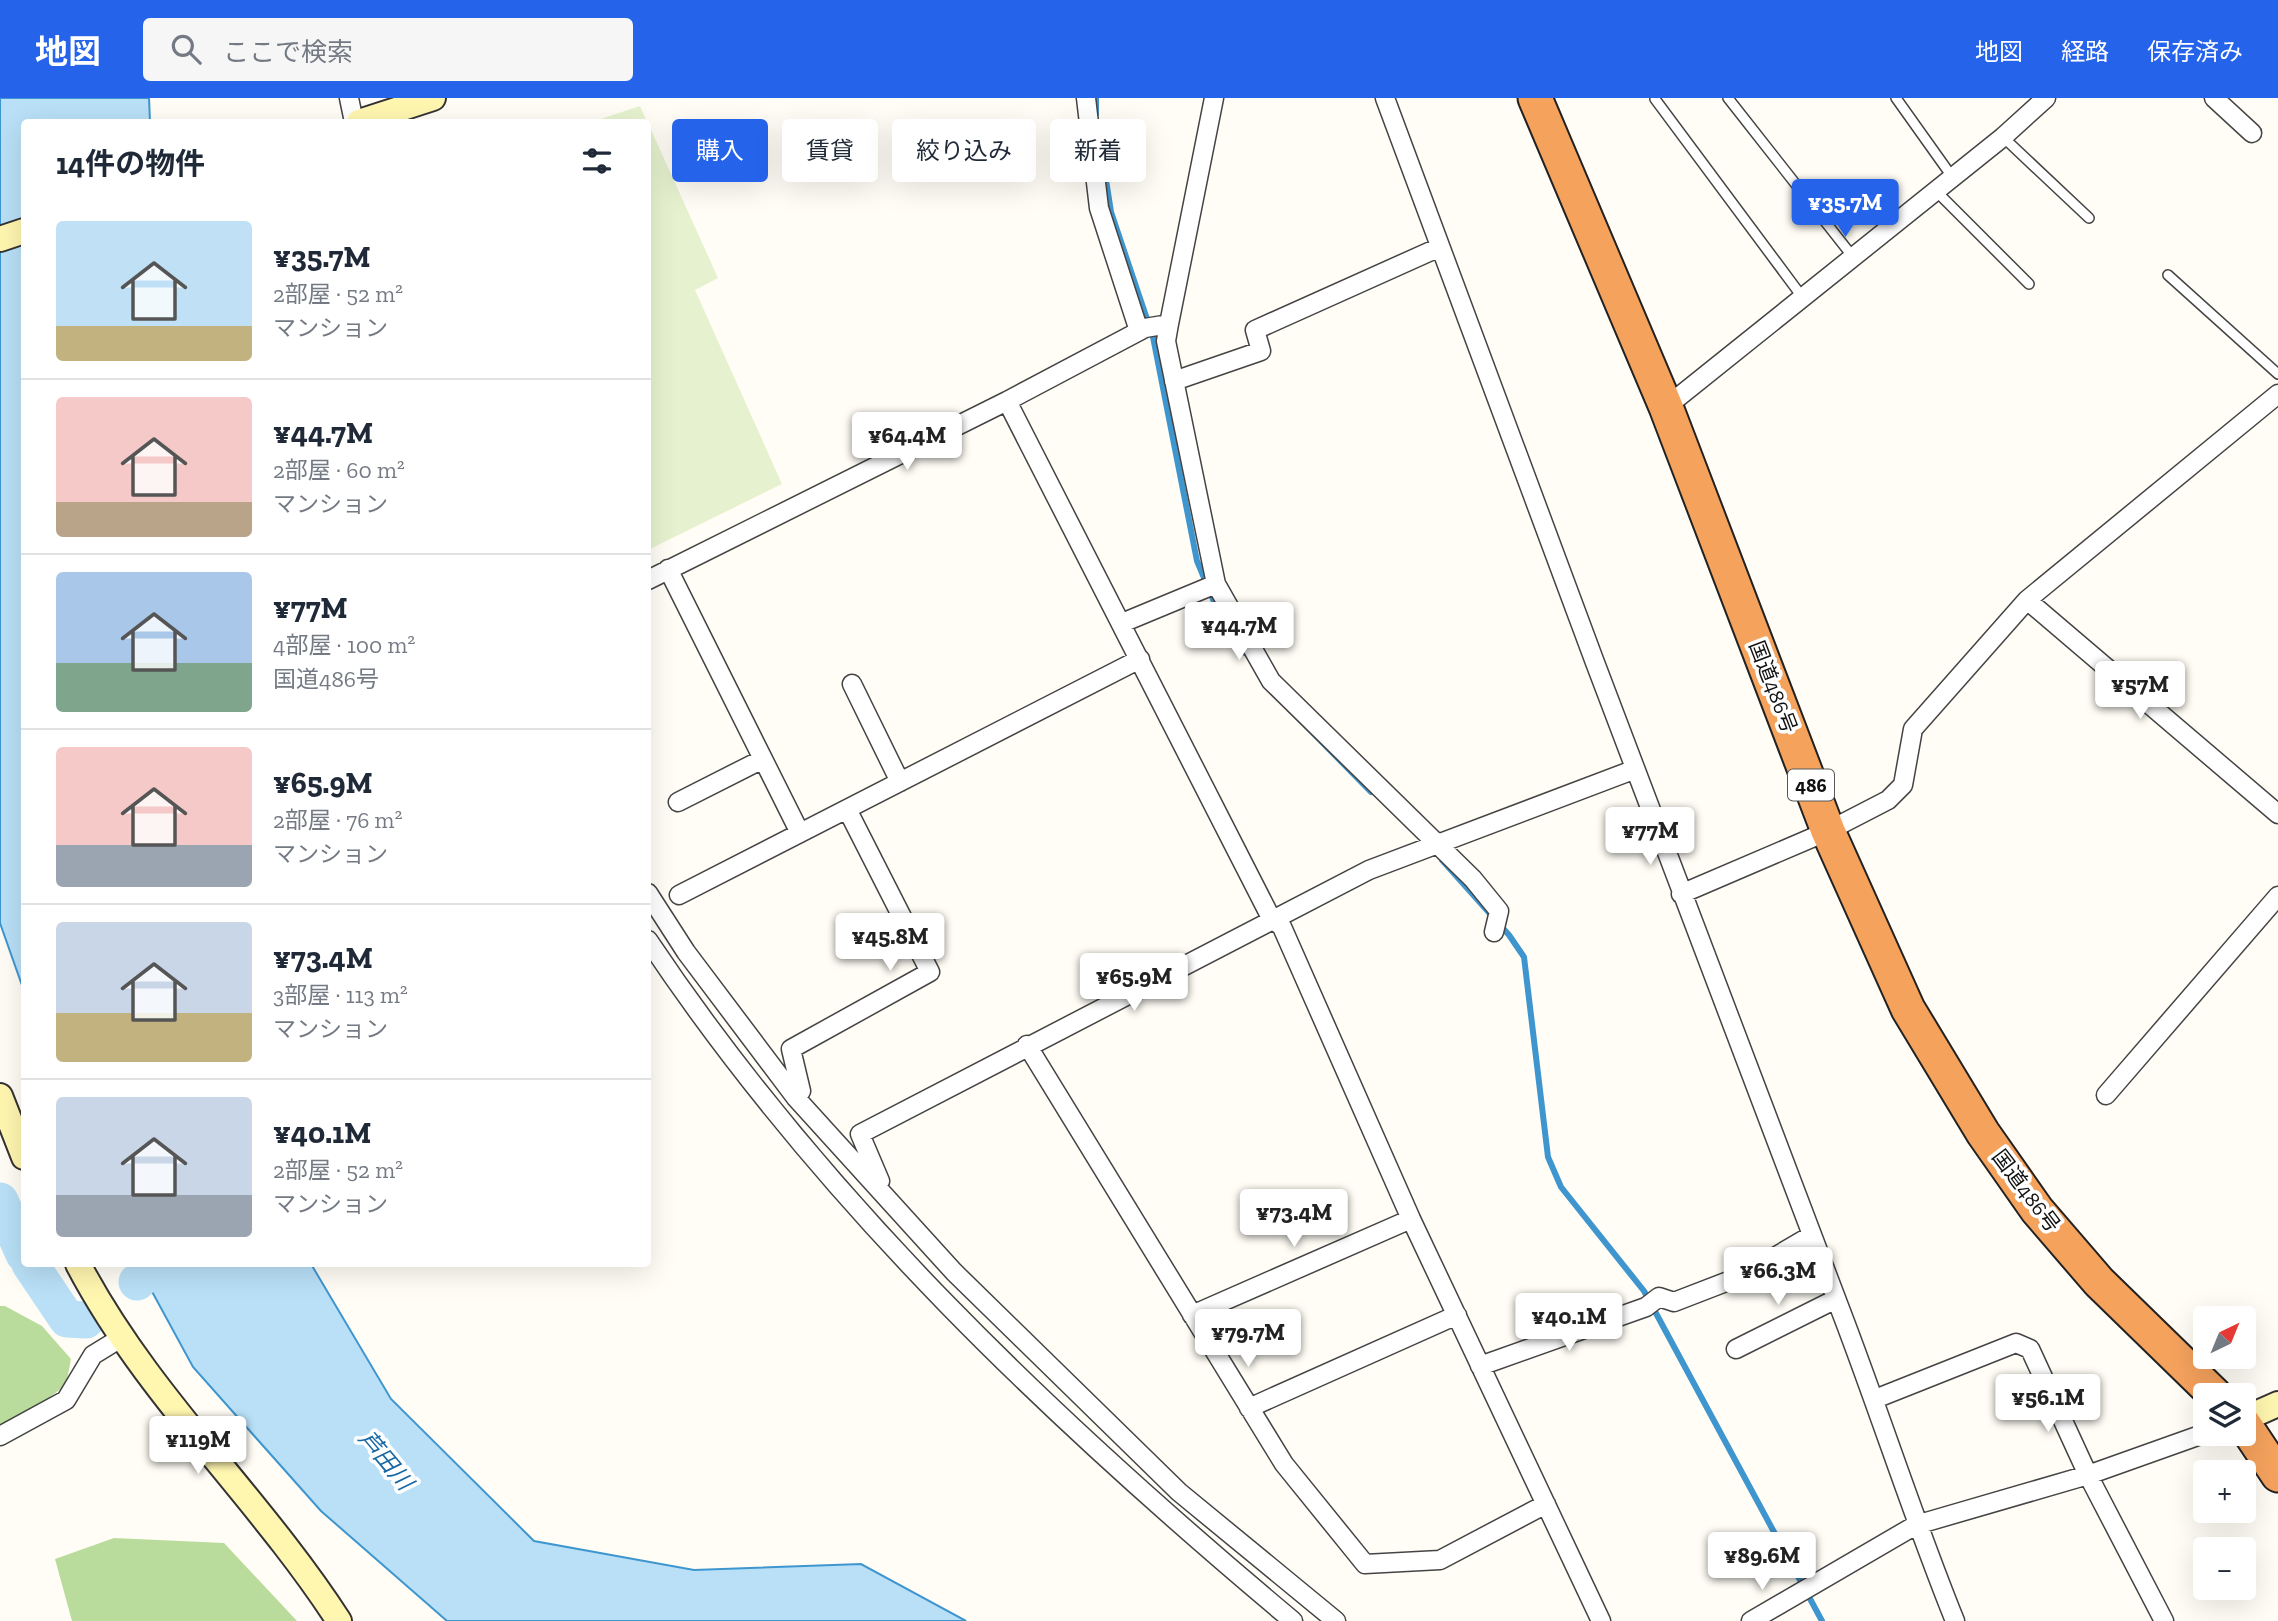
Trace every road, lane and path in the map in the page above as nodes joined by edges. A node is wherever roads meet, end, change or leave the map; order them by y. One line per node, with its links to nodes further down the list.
1 (349, 98): 12 (street)
2 (433, 98): 13 (street)
3 (1086, 98): 26 (street)
4 (1214, 98): 26 (street)
5 (1385, 98): 21 (street)
6 (1535, 98): 31 (highway, 国道486号 / 486)
7 (1728, 98): 22 (lane)
8 (1896, 98): 16 (lane)
9 (2046, 98): 15 (street)
10 (2214, 98): 14 (street)
11 (1655, 99): 25 (lane)
12 (355, 119)
13 (366, 119)
14 (2252, 133)
15 (2003, 137): 16 (street); 18 (lane)
16 (1953, 177): 17 (street)
17 (1936, 191): 22 (street); 24 (lane)
18 (2089, 218)
19 (21, 232): 20 (street)
20 (0, 239)
21 (1440, 247): 28 (street); 40 (street)
22 (1853, 257): 25 (street)
23 (2168, 275): 27 (lane)
24 (2029, 284)
25 (1802, 298): 31 (street)
26 (1152, 327): 28 (street); 30 (street)
27 (2278, 374)
28 (1174, 381): 34 (street)
29 (2278, 394): 35 (street)
30 (1007, 401): 32 (street); 36 (street)
31 (1666, 407): 45 (highway, 国道486号 / 486)
32 (668, 569): 33 (street); 39 (street)
33 (651, 578)
34 (1208, 586): 36 (street); 47 (street)
35 (2027, 600): 44 (street); 45 (street)
36 (1122, 623): 37 (street)
37 (1140, 659): 41 (street); 52 (street)
38 (852, 684): 41 (street)
39 (763, 758): 42 (street); 46 (street)
40 (1633, 770): 47 (street); 48 (street)
41 (900, 782): 43 (street)
42 (678, 802)
43 (847, 809): 46 (street); 58 (street)
44 (2278, 814)
45 (1828, 831): 48 (street); 70 (highway, 国道486号 / 486)
46 (800, 833): 49 (street)
47 (1439, 846): 52 (street); 53 (street)
48 (1681, 894): 62 (street)
49 (679, 895)
50 (2278, 896): 56 (street)
51 (651, 898): 58 (street)
52 (1275, 921): 55 (street); 61 (street)
53 (1494, 932)
54 (651, 945): 85 (street)
55 (1027, 1045): 60 (street); 65 (street)
56 (2106, 1095)
57 (0, 1096): 59 (street)
58 (796, 1098): 60 (street)
59 (21, 1149)
60 (885, 1193): 86 (street)
61 (1411, 1219): 65 (street); 66 (street)
62 (1812, 1235): 64 (street); 69 (street)
63 (80, 1267): 67 (street)
64 (1836, 1299): 68 (street); 71 (street)
65 (1192, 1315): 73 (street)
66 (1457, 1315): 69 (street); 73 (street)
67 (124, 1336): 76 (street); 84 (street)
68 (1736, 1349)
69 (1480, 1366): 82 (street)
70 (2203, 1383)
71 (1875, 1399): 80 (street); 83 (street)
72 (2278, 1404): 74 (street)
73 (1249, 1408): 82 (street)
74 (2256, 1416)
75 (2256, 1432): 79 (highway)
76 (0, 1436)
77 (2193, 1438): 80 (street)
78 (2256, 1441): 81 (highway)
79 (2278, 1449)
80 (2088, 1475): 83 (street); 90 (street)
81 (2278, 1475)
82 (1546, 1504): 87 (street)
83 (1916, 1525): 88 (street); 89 (street)
84 (339, 1621)
85 (1293, 1621)
86 (1336, 1621)
87 (1601, 1621)
88 (1751, 1621)
89 (1955, 1621)
90 (2164, 1621)

